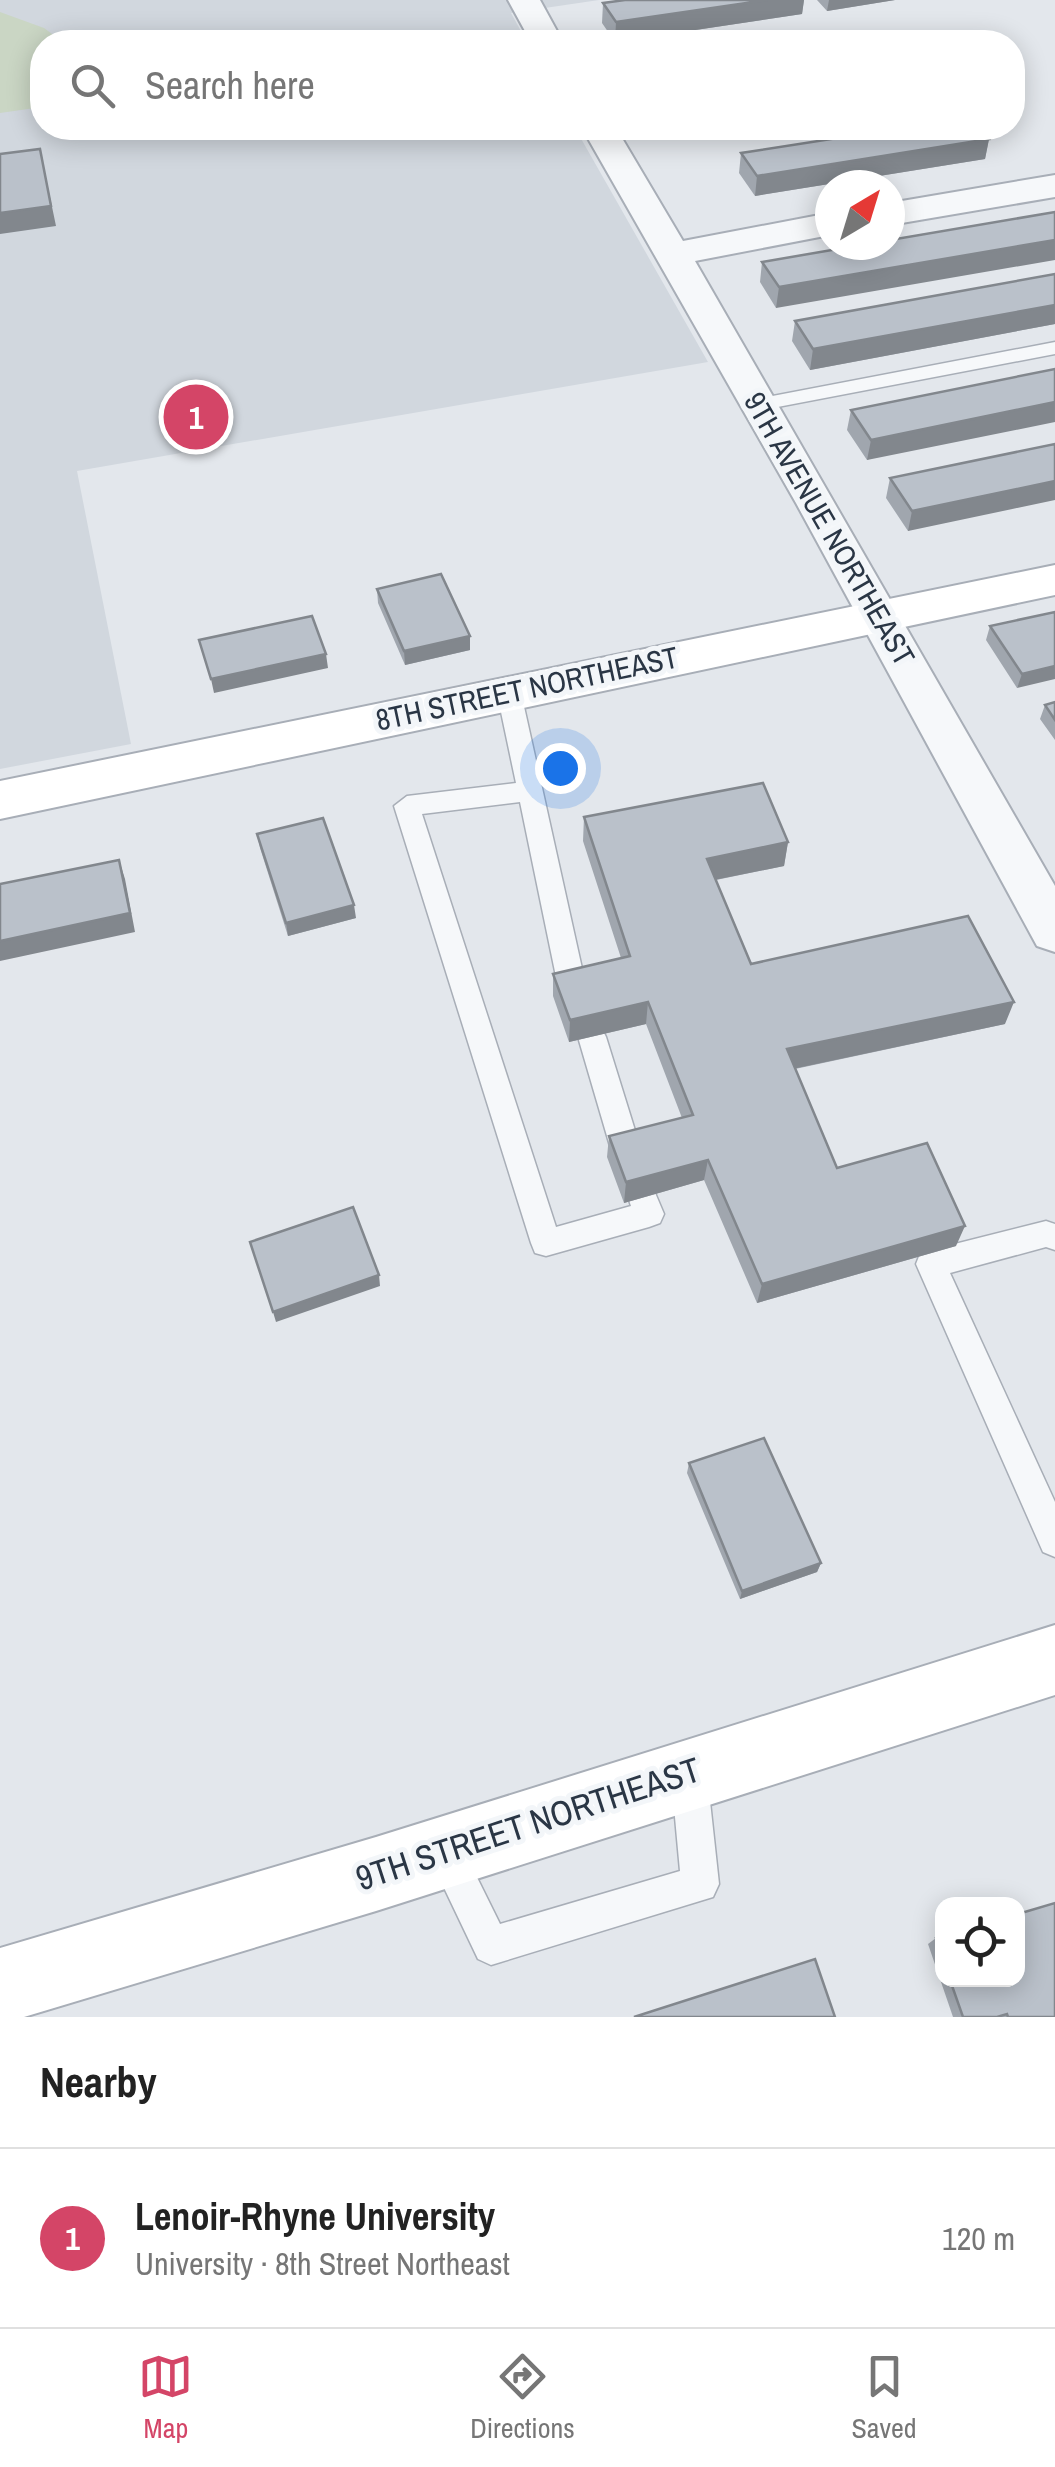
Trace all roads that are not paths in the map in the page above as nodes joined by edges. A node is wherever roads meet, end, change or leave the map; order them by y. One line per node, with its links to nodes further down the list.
1 (524, 0): 2 (street)
2 (540, 30)
3 (606, 140): 7 (street, 9TH AVENUE NORTHEAST)
4 (1055, 186): 5 (street)
5 (905, 211)
6 (815, 227): 7 (street)
7 (674, 254): 9 (street, 9TH AVENUE NORTHEAST)
8 (1055, 348): 9 (lane)
9 (757, 405): 11 (street, 9TH AVENUE NORTHEAST)
10 (1055, 580): 11 (main road, 8TH STREET NORTHEAST)
11 (881, 616): 12 (main road, 8TH STREET NORTHEAST); 15 (street, 9TH AVENUE NORTHEAST)
12 (509, 693): 13 (lane); 14 (main road, 8TH STREET NORTHEAST)
13 (529, 791): 16 (lane); 19 (lane)
14 (0, 800)
15 (1055, 932)
16 (573, 991)
17 (592, 1036): 18 (lane)
18 (626, 1152)
19 (643, 1197)
20 (1055, 1237): 21 (lane)
21 (1055, 1540)
22 (1055, 1660): 23 (main road, 9TH STREET NORTHEAST)
23 (689, 1772): 24 (main road, 9TH STREET NORTHEAST); 24 (lane)
24 (445, 1851): 25 (main road, 9TH STREET NORTHEAST)
25 (0, 1986)

